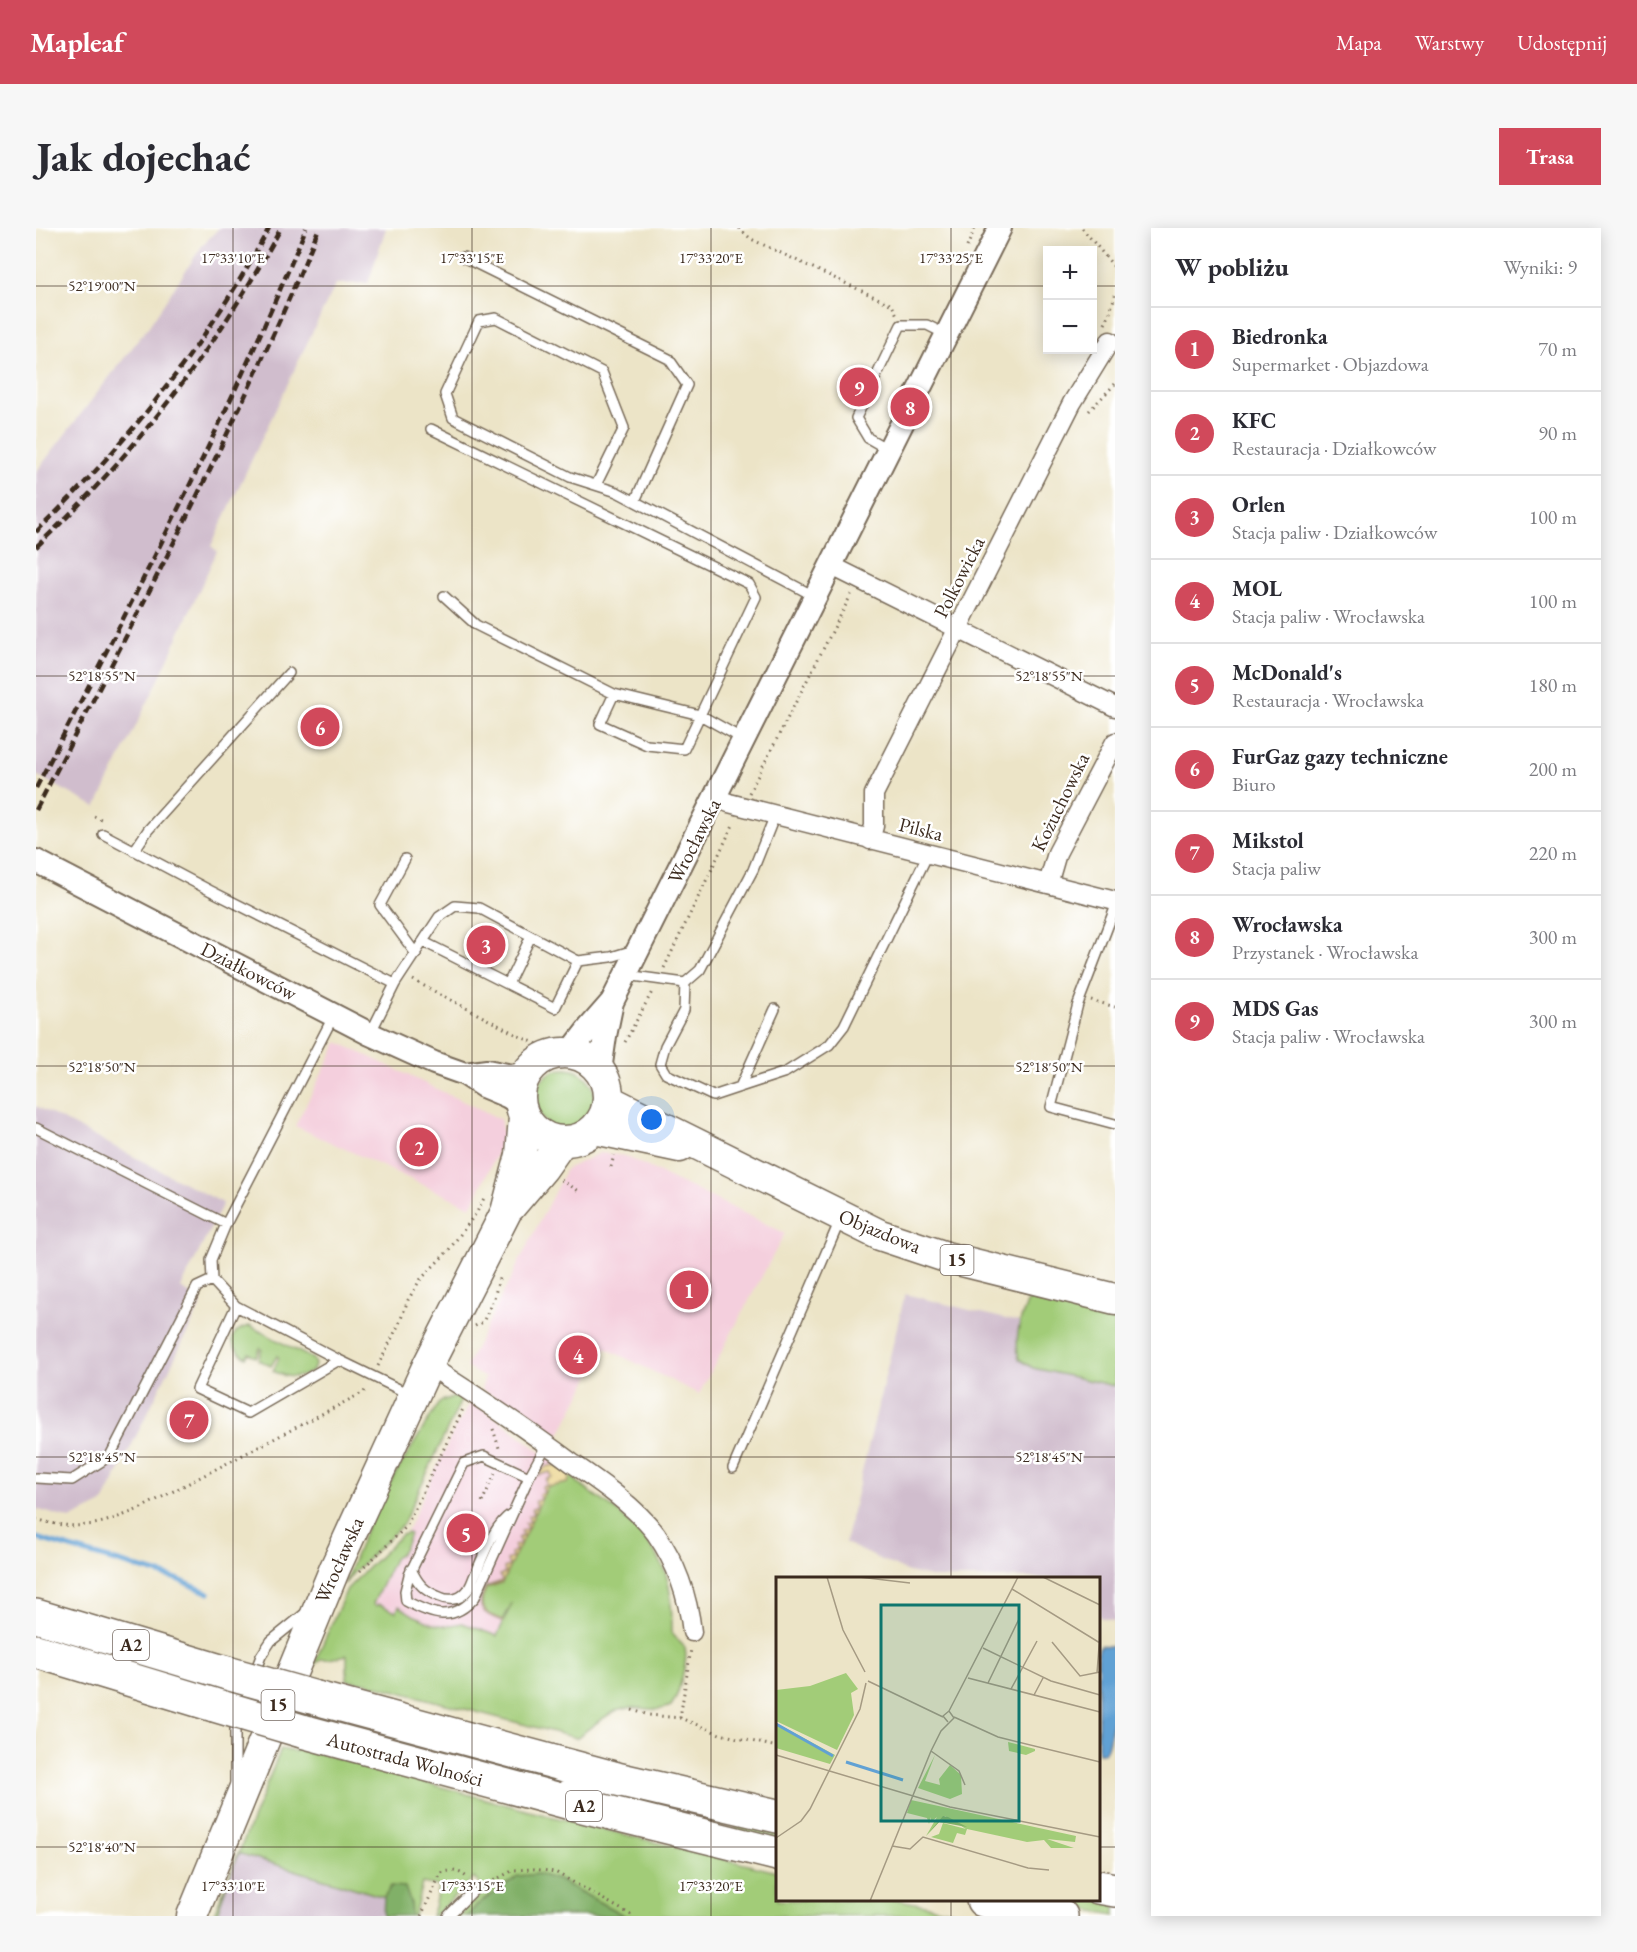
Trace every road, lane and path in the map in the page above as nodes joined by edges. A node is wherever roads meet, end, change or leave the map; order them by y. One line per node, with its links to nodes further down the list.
1 (739, 228): 7 (path)
2 (1000, 228): 8 (street, Wrocławska)
3 (1082, 228): 5 (path)
4 (464, 257): 13 (lane)
5 (1115, 268)
6 (1115, 295): 9 (path)
7 (901, 325): 8 (lane); 11 (lane)
8 (947, 335): 11 (street, Wrocławska)
9 (1110, 341): 17 (street, Polkowicka)
10 (431, 429): 21 (lane)
11 (889, 450): 14 (street, Wrocławska)
12 (596, 485): 12 (lane); 13 (lane)
13 (634, 501): 16 (lane)
14 (832, 566): 16 (street, Wrocławska); 17 (street)
15 (444, 596): 19 (lane)
16 (816, 597): 22 (street, Wrocławska)
17 (958, 628): 20 (street); 27 (street, Polkowicka)
18 (290, 673): 28 (lane)
19 (614, 694): 21 (lane); 21 (lane)
20 (1115, 707)
21 (700, 715): 22 (lane)
22 (745, 740): 24 (street, Wrocławska)
23 (1115, 742): 32 (street, Kożuchowska)
24 (716, 798): 25 (street, Pilska); 37 (street, Wrocławska)
25 (775, 815): 27 (street, Pilska); 41 (lane)
26 (103, 834): 28 (lane)
27 (870, 840): 29 (street, Pilska)
28 (134, 851): 42 (lane)
29 (928, 854): 32 (street, Pilska); 54 (lane)
30 (405, 859): 38 (lane)
31 (36, 861): 48 (street, Działkowców)
32 (1048, 884): 33 (street, Pilska)
33 (1115, 901)
34 (1115, 908): 44 (lane)
35 (531, 936): 36 (lane); 39 (lane); 43 (lane)
36 (423, 942): 38 (lane); 43 (lane)
37 (640, 949): 39 (lane); 40 (street, Wrocławska)
38 (416, 954): 42 (lane)
39 (578, 961): 43 (lane)
40 (626, 975): 41 (lane); 45 (street, Wrocławska)
41 (684, 983): 54 (lane)
42 (395, 984): 49 (lane)
43 (508, 984)
44 (1081, 998): 46 (path); 57 (lane)
45 (612, 1002): 50 (street, Wrocławska); 52 (street, Wrocławska)
46 (1115, 1007)
47 (775, 1009): 54 (lane)
48 (334, 1015): 49 (street, Działkowców); 66 (lane)
49 (370, 1034): 53 (street, Działkowców)
50 (556, 1050): 51 (path); 51 (main road); 52 (main road)
51 (532, 1061): 53 (street, Działkowców); 56 (main road, 15)
52 (600, 1071): 55 (main road)
53 (465, 1074): 56 (street, Działkowców)
54 (740, 1087)
55 (608, 1100): 59 (main road); 61 (main road, Objazdowa / 15)
56 (522, 1110): 60 (main road); 64 (main road, Wrocławska / 15)
57 (1115, 1124)
58 (36, 1128): 66 (lane)
59 (595, 1129): 60 (main road); 61 (main road, Objazdowa / 15)
60 (562, 1141): 62 (main road, Wrocławska / 15)
61 (724, 1156): 65 (main road, Objazdowa / 15)
62 (543, 1167): 63 (path); 64 (main road, Wrocławska / 15)
63 (579, 1191)
64 (497, 1201): 73 (main road, Wrocławska / 15); 74 (path)
65 (842, 1216): 69 (main road, Objazdowa / 15); 82 (lane)
66 (226, 1224): 68 (lane)
67 (501, 1270): 71 (path)
68 (212, 1280): 70 (lane); 85 (lane)
69 (1115, 1299)
70 (236, 1306): 72 (lane); 72 (lane)
71 (471, 1329)
72 (339, 1360): 74 (lane)
73 (428, 1365): 75 (street); 76 (main road, Wrocławska / 15)
74 (373, 1377): 76 (lane); 88 (path)
75 (472, 1392): 77 (path); 80 (street)
76 (413, 1396): 113 (main road, Wrocławska / 15)
77 (462, 1409): 78 (path); 90 (path)
78 (470, 1414)
79 (485, 1425): 81 (path)
80 (547, 1444): 84 (lane); 92 (street)
81 (500, 1449)
82 (733, 1468)
83 (495, 1474): 86 (path)
84 (529, 1477): 87 (lane); 89 (lane)
85 (36, 1478)
86 (482, 1502)
87 (513, 1513): 89 (lane); 89 (lane)
88 (36, 1519)
89 (411, 1569)
90 (358, 1573)
91 (36, 1616): 96 (highway, Autostrada Wolności / A2, bridge)
92 (692, 1632): 95 (path)
93 (36, 1651): 99 (highway, Autostrada Wolności / A2, bridge)
94 (632, 1710): 95 (path)
95 (680, 1718): 97 (path)
96 (460, 1738): 98 (lane); 104 (highway, Autostrada Wolności / A2)
97 (776, 1746)
98 (535, 1767)
99 (446, 1771): 100 (lane); 107 (highway, Autostrada Wolności / A2)
100 (523, 1780)
101 (556, 1780): 102 (lane)
102 (611, 1794)
103 (645, 1796): 104 (lane)
104 (735, 1807): 106 (highway, Autostrada Wolności / A2)
105 (644, 1810): 107 (lane)
106 (776, 1816)
107 (722, 1841): 108 (highway, Autostrada Wolności / A2)
108 (776, 1854)
109 (1100, 1887): 110 (highway)
110 (1115, 1890)
111 (472, 1892): 114 (path); 115 (lane); 116 (path)
112 (992, 1901): 117 (highway)
113 (192, 1916)
114 (421, 1916)
115 (448, 1916)
116 (633, 1916)
117 (1061, 1916)

